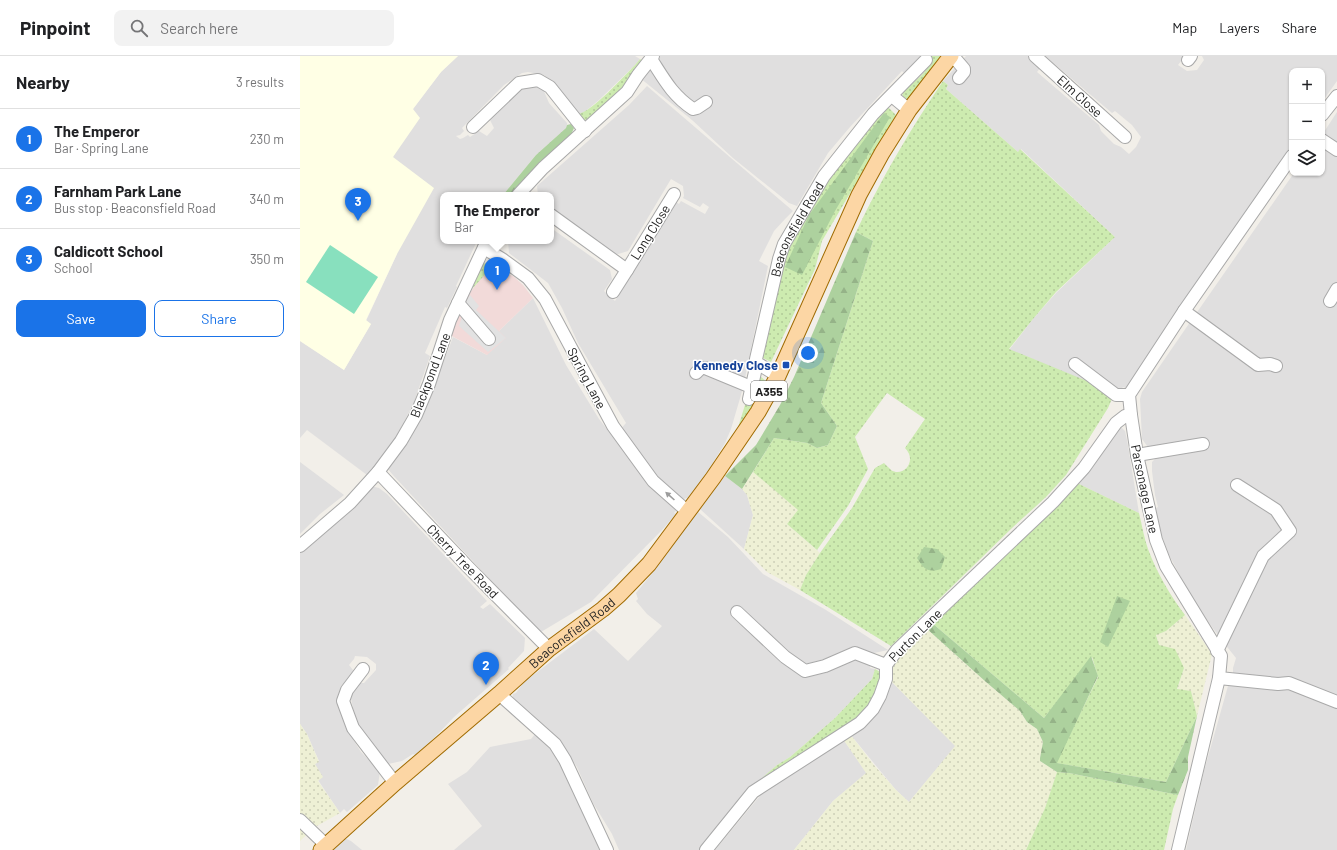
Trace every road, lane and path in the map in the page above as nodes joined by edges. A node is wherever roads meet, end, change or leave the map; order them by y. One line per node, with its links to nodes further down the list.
1 (952, 56): 5 (street); 9 (main road, Beaconsfield Road / A355)
2 (1035, 56): 13 (street, Elm Close)
3 (652, 58): 8 (street); 12 (street)
4 (926, 60): 6 (street, Beaconsfield Road)
5 (959, 78)
6 (892, 96): 9 (street); 28 (street, Beaconsfield Road)
7 (1337, 96): 10 (street)
8 (706, 102)
9 (909, 110): 32 (main road, Beaconsfield Road / A355)
10 (1325, 111)
11 (473, 128): 12 (street)
12 (585, 131): 17 (street)
13 (1125, 137)
14 (1325, 142): 15 (street)
15 (1337, 150)
16 (1289, 160): 26 (street)
17 (522, 192)
18 (674, 194): 21 (street, Long Close)
19 (554, 217): 21 (street, Long Close)
20 (486, 244): 25 (street, Blackpond Lane); 39 (street, Spring Lane, one-way to 20)
21 (627, 270): 23 (street, Long Close)
22 (1337, 289): 24 (street)
23 (613, 292)
24 (1330, 301)
25 (458, 303): 27 (street); 37 (street, Blackpond Lane)
26 (1184, 311): 30 (street); 33 (street)
27 (489, 339)
28 (757, 362): 31 (street, Beaconsfield Road); 32 (street)
29 (1076, 364): 33 (street)
30 (1276, 366)
31 (696, 373)
32 (778, 376): 39 (main road, Beaconsfield Road / A355)
33 (1129, 395): 34 (street, Parsonage Lane)
34 (1130, 415): 36 (street, Parsonage Lane); 44 (street, Purton Lane)
35 (1203, 444): 36 (street)
36 (1137, 455): 43 (street, Parsonage Lane)
37 (378, 472): 40 (street, Blackpond Lane); 42 (street, Cherry Tree Road)
38 (1237, 485): 43 (street)
39 (688, 512): 42 (main road, Beaconsfield Road / A355)
40 (300, 546)
41 (737, 612): 44 (street)
42 (549, 649): 47 (main road, Beaconsfield Road / A355)
43 (1217, 651): 46 (street, Parsonage Lane)
44 (886, 665): 53 (street, Purton Lane)
45 (363, 669): 49 (street)
46 (1219, 678): 48 (street); 54 (street, Parsonage Lane)
47 (499, 694): 49 (main road, Beaconsfield Road / A355); 52 (street)
48 (1337, 702)
49 (395, 783): 51 (main road, Beaconsfield Road / A355)
50 (300, 820): 51 (street)
51 (324, 847)
52 (607, 850)
53 (706, 850)
54 (1178, 850)

